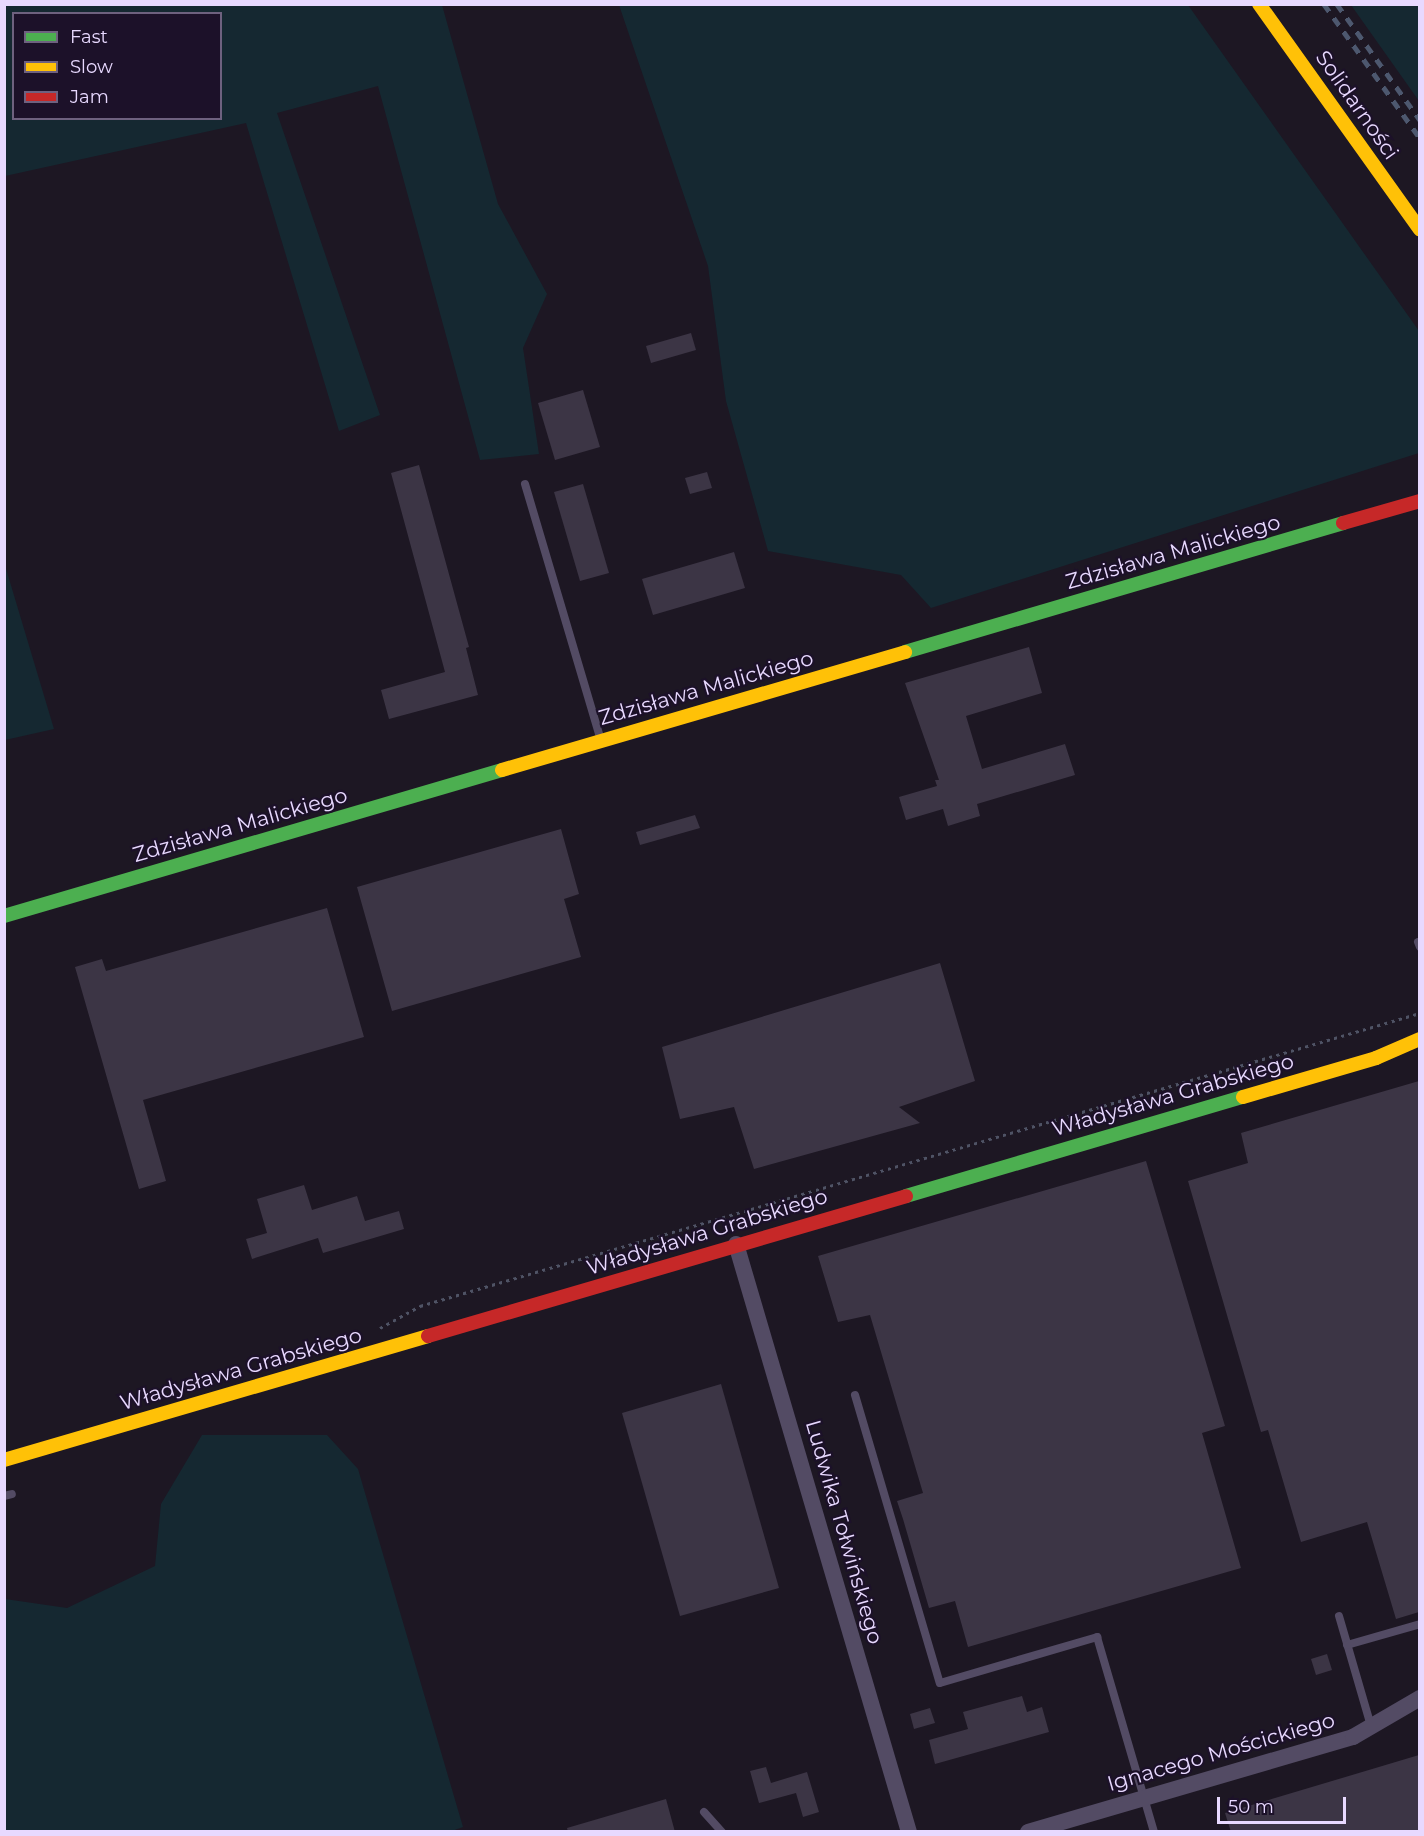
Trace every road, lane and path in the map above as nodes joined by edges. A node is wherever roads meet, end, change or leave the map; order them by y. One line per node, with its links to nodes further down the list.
1 (1259, 4): 2 (street, Solidarności)
2 (1419, 230)
3 (525, 483): 5 (lane)
4 (1419, 501): 5 (street, Zdzisława Malickiego)
5 (602, 740): 6 (street, Zdzisława Malickiego)
6 (4, 916)
7 (1419, 1013): 10 (path)
8 (1419, 1039): 9 (street, Władysława Grabskiego)
9 (736, 1244): 12 (street, Władysława Grabskiego); 21 (street, Ludwika Tołwińskiego)
10 (558, 1268)
11 (855, 1395): 18 (lane)
12 (4, 1460)
13 (1339, 1616): 15 (lane)
14 (1419, 1624): 15 (lane)
15 (1347, 1645): 17 (lane)
16 (1419, 1698): 17 (street, Ignacego Mościckiego)
17 (1371, 1726): 18 (street, Ignacego Mościckiego)
18 (1144, 1798): 22 (street, Ignacego Mościckiego); 23 (lane)
19 (704, 1812): 20 (lane)
20 (722, 1832)
21 (909, 1832)
22 (1028, 1832)
23 (1154, 1832)

